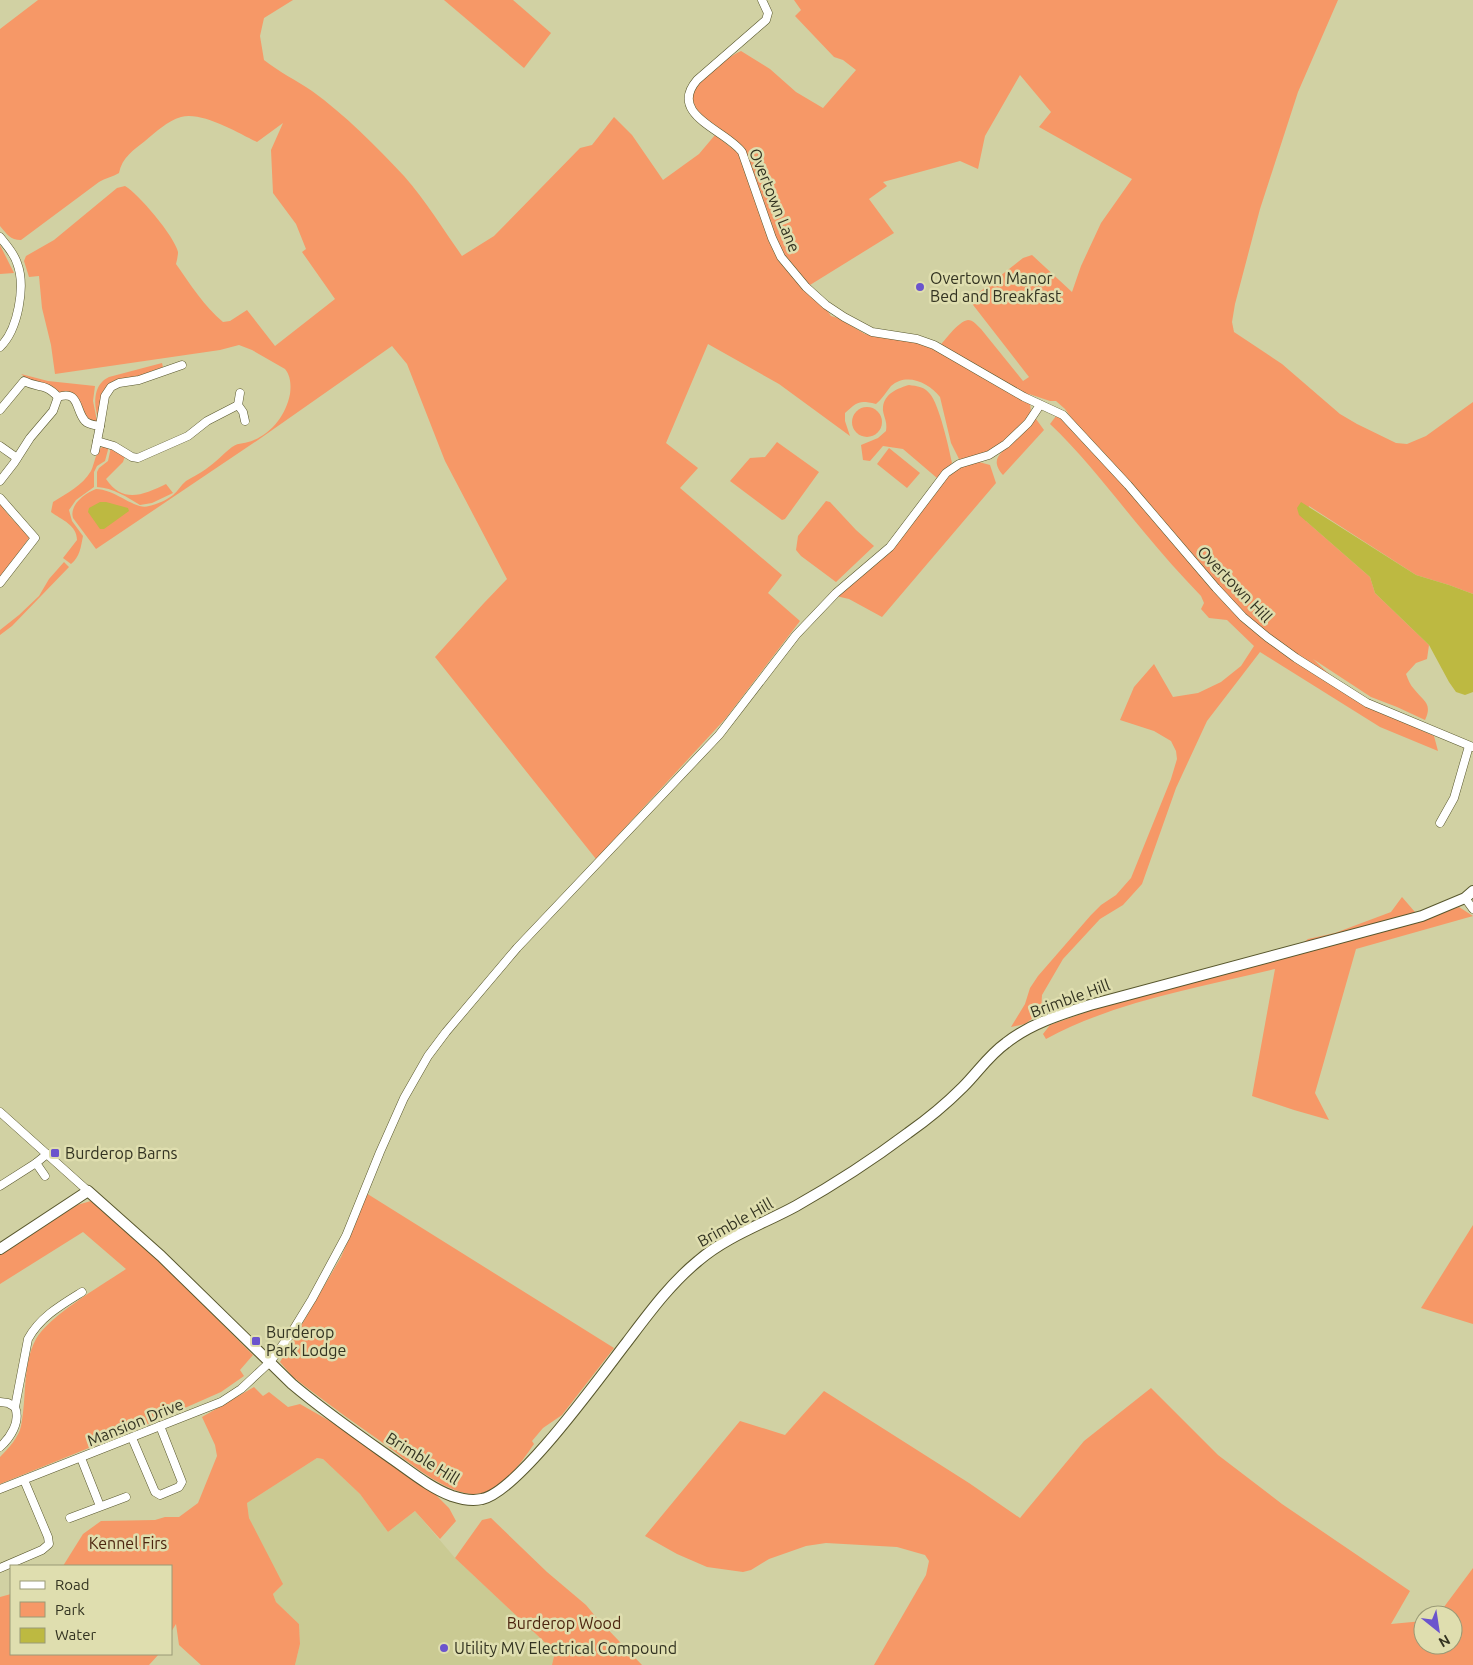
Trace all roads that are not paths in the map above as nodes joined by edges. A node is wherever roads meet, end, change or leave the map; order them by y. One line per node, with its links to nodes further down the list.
1 (762, 0): 8 (street, Overtown Lane)
2 (0, 237): 3 (street)
3 (0, 347)
4 (182, 366): 11 (street)
5 (240, 393): 7 (street)
6 (58, 397): 9 (street); 11 (street); 15 (street)
7 (238, 405): 10 (street); 12 (street)
8 (1040, 405): 19 (street, Overtown Hill); 31 (street, Mansion Drive)
9 (0, 410)
10 (245, 421)
11 (100, 426): 12 (street)
12 (97, 441): 14 (street)
13 (0, 446): 15 (street)
14 (95, 451)
15 (17, 458): 16 (street)
16 (0, 481)
17 (0, 498): 18 (street)
18 (0, 583)
19 (1471, 746): 20 (street)
20 (1440, 823)
21 (1469, 894): 22 (street); 31 (main road, Brimble Hill)
22 (1473, 909)
23 (0, 1112): 24 (street)
24 (47, 1154): 25 (street); 28 (street)
25 (36, 1163): 26 (street); 27 (street)
26 (44, 1176)
27 (0, 1186)
28 (88, 1191): 29 (main road); 31 (main road, Brimble Hill)
29 (0, 1249)
30 (82, 1292): 33 (street)
31 (270, 1362): 34 (street, Mansion Drive)
32 (0, 1402): 33 (street)
33 (15, 1408): 36 (street)
34 (160, 1426): 35 (street, Mansion Drive); 35 (street)
35 (132, 1438): 37 (street, Mansion Drive)
36 (0, 1447)
37 (81, 1458): 38 (street, Mansion Drive); 41 (street)
38 (24, 1480): 39 (street, Mansion Drive); 43 (street)
39 (0, 1489)
40 (126, 1497): 41 (street)
41 (100, 1506): 42 (street)
42 (70, 1518)
43 (0, 1568)

